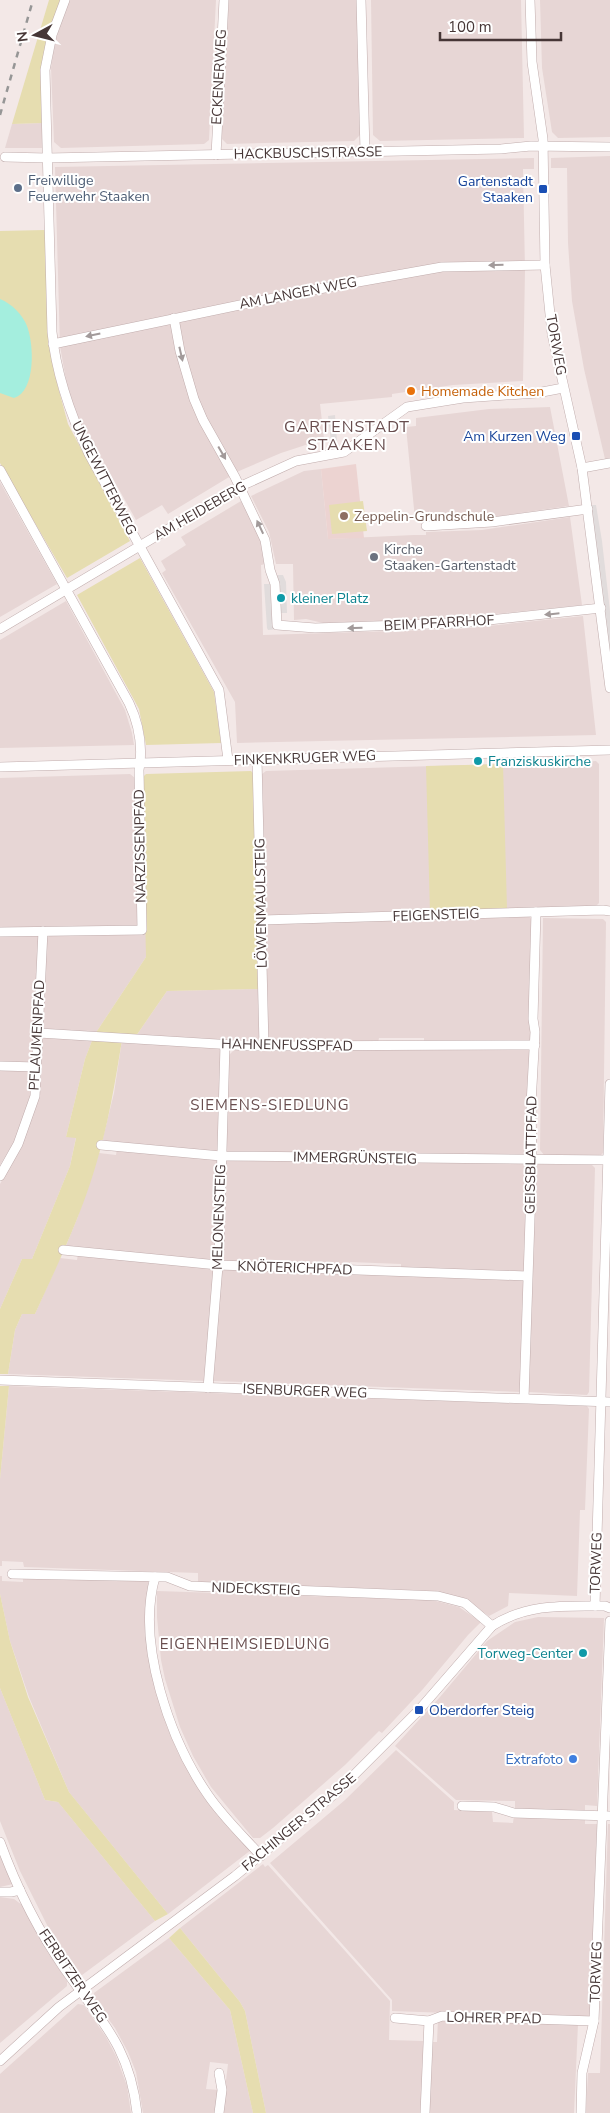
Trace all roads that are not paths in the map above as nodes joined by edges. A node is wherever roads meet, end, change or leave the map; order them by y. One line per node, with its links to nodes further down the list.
1 (65, 0): 10 (street, UNGEWITTERWEG)
2 (224, 0): 8 (street, ECKENERWEG)
3 (362, 0): 7 (street)
4 (530, 0): 5 (street, TORWEG)
5 (542, 147): 6 (street, HACKBUSCHSTRASSE); 7 (street, HACKBUSCHSTRASSE); 11 (street, TORWEG)
6 (610, 147)
7 (364, 152): 8 (street, HACKBUSCHSTRASSE)
8 (216, 155): 10 (street, HACKBUSCHSTRASSE)
9 (5, 157): 10 (street, HACKBUSCHSTRASSE)
10 (46, 158): 13 (street, UNGEWITTERWEG)
11 (545, 265): 12 (street, AM LANGEN WEG, one-way to 12); 14 (street, TORWEG)
12 (174, 318): 13 (street, AM LANGEN WEG, one-way to 13); 18 (street, one-way to 18)
13 (53, 344): 21 (street, UNGEWITTERWEG)
14 (563, 388): 16 (street, TORWEG); 18 (street, AM HEIDEBERG)
15 (610, 463): 16 (street)
16 (582, 468): 19 (street, TORWEG)
17 (0, 470): 22 (street)
18 (239, 487): 21 (street, AM HEIDEBERG); 23 (street, BEIM PFARRHOF, one-way to 18)
19 (588, 509): 20 (street); 23 (street, TORWEG)
20 (426, 526)
21 (139, 546): 22 (street, AM HEIDEBERG); 28 (street, UNGEWITTERWEG)
22 (66, 590): 24 (street, AM HEIDEBERG); 29 (street)
23 (601, 608): 25 (street, TORWEG)
24 (0, 629)
25 (610, 688)
26 (610, 750): 27 (street, FINKENKRUGER WEG)
27 (257, 759): 28 (street, FINKENKRUGER WEG); 33 (street, LÖWENMAULSTEIG)
28 (228, 760): 29 (street, FINKENKRUGER WEG)
29 (140, 763): 30 (street, FINKENKRUGER WEG); 34 (street, NARZISSENPFAD)
30 (0, 767)
31 (610, 911): 32 (street, FEIGENSTEIG)
32 (536, 912): 33 (street, FEIGENSTEIG); 38 (street, GEISSBLATTPFAD)
33 (262, 920): 39 (street, LÖWENMAULSTEIG)
34 (43, 931): 35 (street); 36 (street, PFLAUMENPFAD)
35 (0, 932)
36 (39, 1033): 37 (street, HAHNENFUSSPFAD); 41 (street, PFLAUMENPFAD)
37 (225, 1045): 39 (street, HAHNENFUSSPFAD); 44 (street, MELONENSTEIG)
38 (535, 1045): 39 (street, HAHNENFUSSPFAD); 45 (street, GEISSBLATTPFAD)
39 (264, 1046)
40 (0, 1066): 41 (street)
41 (37, 1067): 47 (street, PFLAUMENPFAD)
42 (610, 1084): 46 (street, TORWEG)
43 (101, 1145): 44 (street, IMMERGRÜNSTEIG)
44 (222, 1156): 45 (street, IMMERGRÜNSTEIG); 49 (street, MELONENSTEIG)
45 (532, 1159): 46 (street, IMMERGRÜNSTEIG); 50 (street, GEISSBLATTPFAD)
46 (609, 1160): 54 (street, TORWEG)
47 (0, 1176)
48 (64, 1250): 49 (street, KNÖTERICHPFAD)
49 (218, 1265): 50 (street, KNÖTERICHPFAD); 52 (street, MELONENSTEIG)
50 (527, 1276): 53 (street, GEISSBLATTPFAD)
51 (0, 1380): 52 (street, ISENBURGER WEG)
52 (208, 1388): 53 (street, ISENBURGER WEG)
53 (524, 1398): 54 (street, ISENBURGER WEG)
54 (606, 1401): 57 (street, TORWEG)
55 (12, 1574): 56 (street, NIDECKSTEIG)
56 (155, 1577): 60 (street, NIDECKSTEIG); 64 (street)
57 (595, 1606): 58 (street, TORWEG); 60 (street, FACHINGER STRASSE)
58 (610, 1608)
59 (610, 1621): 62 (street, TORWEG)
60 (492, 1626): 64 (street, FACHINGER STRASSE)
61 (462, 1806): 62 (street)
62 (606, 1816): 69 (street, TORWEG)
63 (0, 1842): 65 (street, FERBITZER WEG)
64 (261, 1856): 67 (street, FACHINGER STRASSE)
65 (20, 1890): 66 (street); 67 (street, FERBITZER WEG)
66 (0, 1892)
67 (81, 1990): 71 (street, FACHINGER STRASSE); 73 (street, FERBITZER WEG)
68 (395, 2018): 70 (street, LOHRER PFAD)
69 (594, 2020): 70 (street, LOHRER PFAD); 76 (street, TORWEG)
70 (429, 2021): 75 (street)
71 (0, 2061)
72 (219, 2073): 74 (street)
73 (137, 2113)
74 (219, 2113)
75 (425, 2113)
76 (580, 2113)

